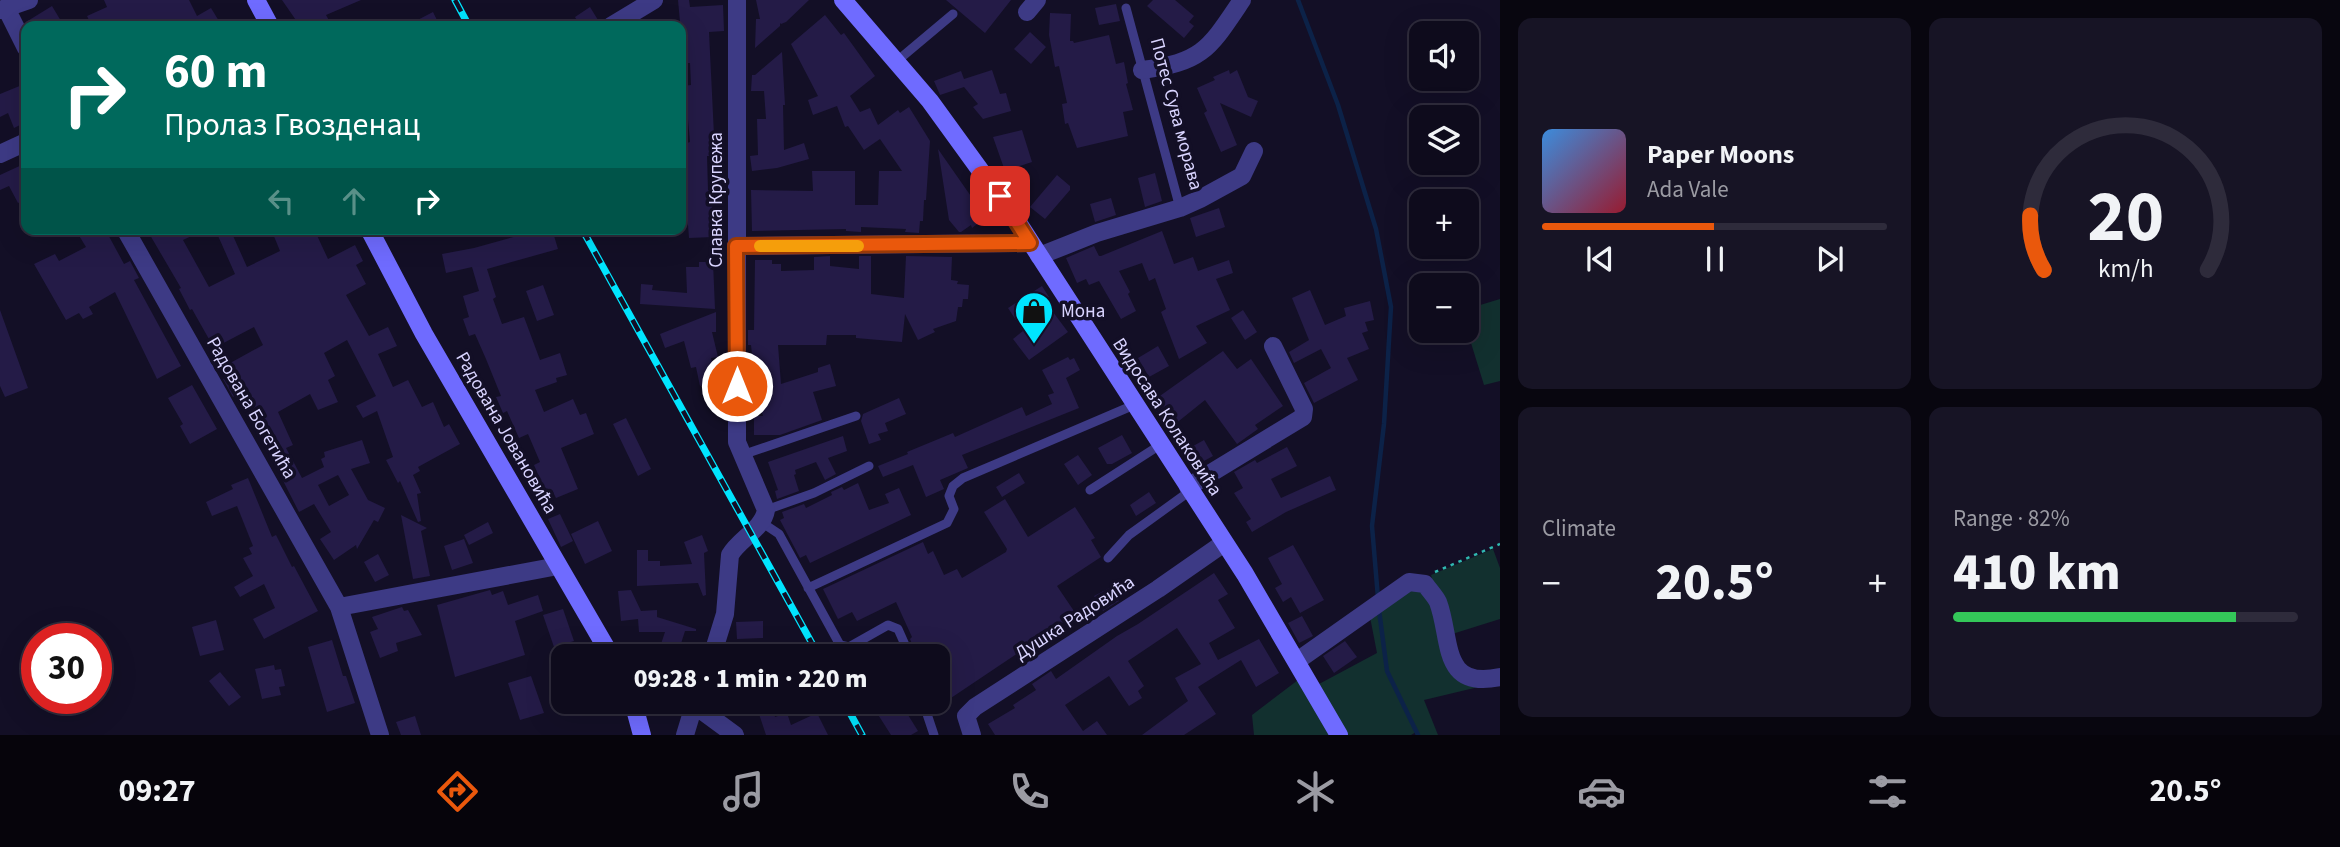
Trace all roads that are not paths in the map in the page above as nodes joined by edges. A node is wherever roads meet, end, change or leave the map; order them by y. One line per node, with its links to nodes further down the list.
1 (29, 0): 8 (street)
2 (256, 0): 10 (street)
3 (654, 0): 11 (street)
4 (737, 0): 21 (street, Славка Крупежа)
5 (843, 0): 13 (street, Видосава Колаковића)
6 (1242, 0): 14 (street)
7 (1125, 8): 14 (lane, Потес Сува морава)
8 (3, 9): 12 (street)
9 (954, 14): 13 (lane)
10 (267, 21)
11 (619, 21)
12 (21, 40)
13 (897, 61): 22 (street, Видосава Колаковића)
14 (1142, 70): 18 (lane, Потес Сува морава)
15 (21, 144): 17 (street)
16 (1254, 151): 18 (street)
17 (0, 154)
18 (1180, 208): 22 (street, Потес Сува морава)
19 (128, 235): 36 (street, Радована Богетића)
20 (372, 235): 34 (street, Радована Јовановића)
21 (736, 246): 22 (street); 27 (street, Славка Крупежа)
22 (1034, 250): 24 (street, Видосава Колаковића)
23 (1273, 346): 29 (street)
24 (1134, 405): 26 (street, Видосава Колаковића); 35 (lane)
25 (856, 416): 27 (lane)
26 (1160, 445): 29 (street, Видосава Колаковића); 30 (lane)
27 (740, 448): 31 (street)
28 (869, 466): 31 (lane)
29 (1189, 489): 32 (street, Видосава Колаковића); 33 (lane)
30 (1090, 490)
31 (763, 516): 35 (lane); 38 (street)
32 (1224, 543): 42 (street, Видосава Колаковића); 53 (street, Душка Радовића)
33 (1108, 558)
34 (558, 566): 36 (street); 37 (street, Радована Јовановића)
35 (808, 588): 39 (lane)
36 (339, 607): 48 (street, Радована Богетића)
37 (608, 644)
38 (716, 644)
39 (839, 644)
40 (854, 644): 41 (lane)
41 (905, 644)
42 (1297, 661): 43 (street); 54 (street, Видосава Колаковића)
43 (1500, 677)
44 (636, 714): 49 (street)
45 (690, 714): 50 (street)
46 (707, 714): 51 (street)
47 (927, 714): 52 (lane)
48 (380, 735)
49 (642, 735)
50 (685, 735)
51 (735, 735)
52 (934, 735)
53 (972, 735)
54 (1339, 735)

